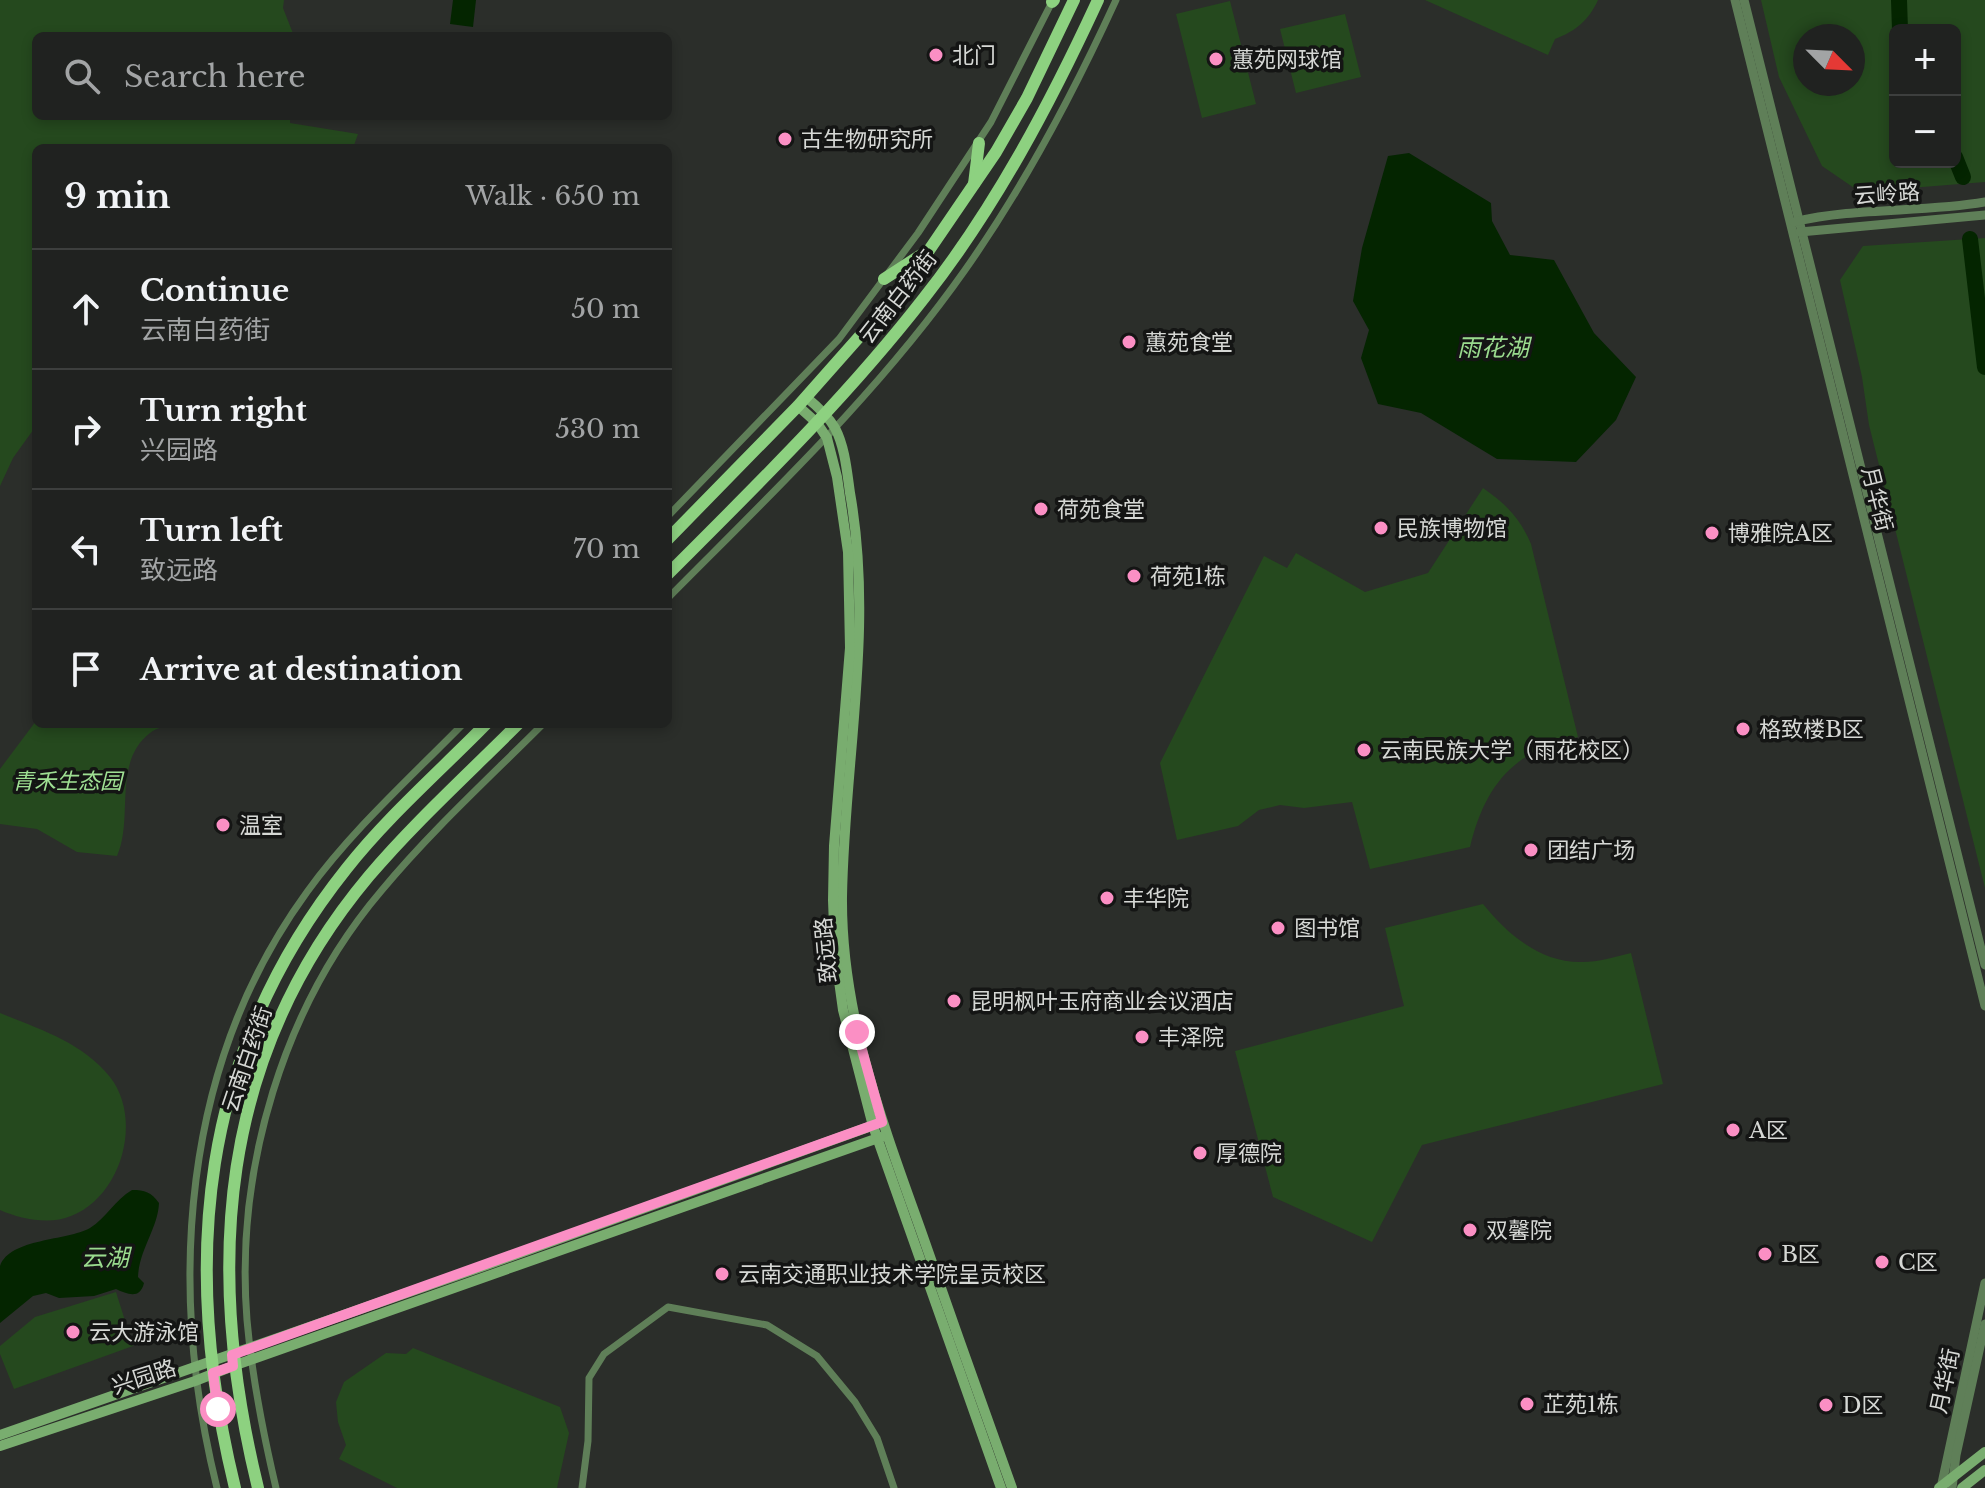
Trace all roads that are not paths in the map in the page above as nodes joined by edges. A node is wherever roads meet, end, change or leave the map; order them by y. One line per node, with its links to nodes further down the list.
1 (1074, 0): 8 (main road, 云南白药街)
2 (1098, 0): 16 (main road, 云南白药街)
3 (1116, 0): 19 (street)
4 (1735, 0): 11 (street, 月华街)
5 (1744, 0): 11 (street, 月华街)
6 (1053, 1): 7 (street)
7 (979, 143): 8 (main road); 14 (street)
8 (974, 187): 13 (main road, 云南白药街)
9 (1985, 202): 11 (street, 云岭路)
10 (1985, 215): 12 (street, 云岭路)
11 (1795, 222): 12 (street, 月华街)
12 (1798, 233): 31 (street, 月华街); 32 (street, 月华街)
13 (933, 247): 14 (main road); 15 (main road, 云南白药街)
14 (884, 279): 23 (street)
15 (843, 358): 16 (main road); 17 (main road, 云南白药街)
16 (860, 376): 18 (main road, 云南白药街)
17 (802, 402): 18 (main road, 致远路); 21 (main road, 云南白药街)
18 (821, 419): 19 (main road, 致远路); 20 (main road, 致远路); 22 (main road, 云南白药街)
19 (835, 429): 20 (street); 33 (main road, 致远路)
20 (827, 438): 26 (street); 33 (main road, 致远路)
21 (752, 454): 22 (main road); 24 (main road, 云南白药街)
22 (770, 471): 25 (main road, 云南白药街)
23 (672, 512)
24 (672, 535)
25 (672, 570)
26 (672, 594)
27 (459, 728): 39 (street)
28 (482, 728): 40 (main road, 云南白药街)
29 (514, 728): 38 (main road, 云南白药街)
30 (539, 728): 37 (street)
31 (1985, 965)
32 (1985, 1006)
33 (877, 1124): 34 (main road, 致远路); 37 (main road, 兴园路)
34 (882, 1136): 37 (main road, 兴园路); 53 (main road, 致远路); 54 (main road, 致远路)
35 (1985, 1283): 46 (street, 月华街)
36 (1985, 1324): 46 (street, 月华街)
37 (251, 1354): 38 (main road, 兴园路); 50 (street)
38 (233, 1360): 40 (main road, 兴园路); 49 (main road, 云南白药街)
39 (194, 1368): 40 (main road, 兴园路); 41 (street); 42 (main road, 兴园路)
40 (212, 1368): 41 (main road, 兴园路); 48 (main road, 云南白药街)
41 (195, 1381): 43 (main road, 兴园路); 47 (street)
42 (0, 1435)
43 (0, 1446)
44 (1985, 1452): 46 (main road)
45 (1985, 1470): 55 (main road)
46 (1945, 1485)
47 (217, 1488)
48 (235, 1488)
49 (258, 1488)
50 (276, 1488)
51 (582, 1488): 52 (street)
52 (894, 1488)
53 (1001, 1488)
54 (1012, 1488)
55 (1962, 1488)

